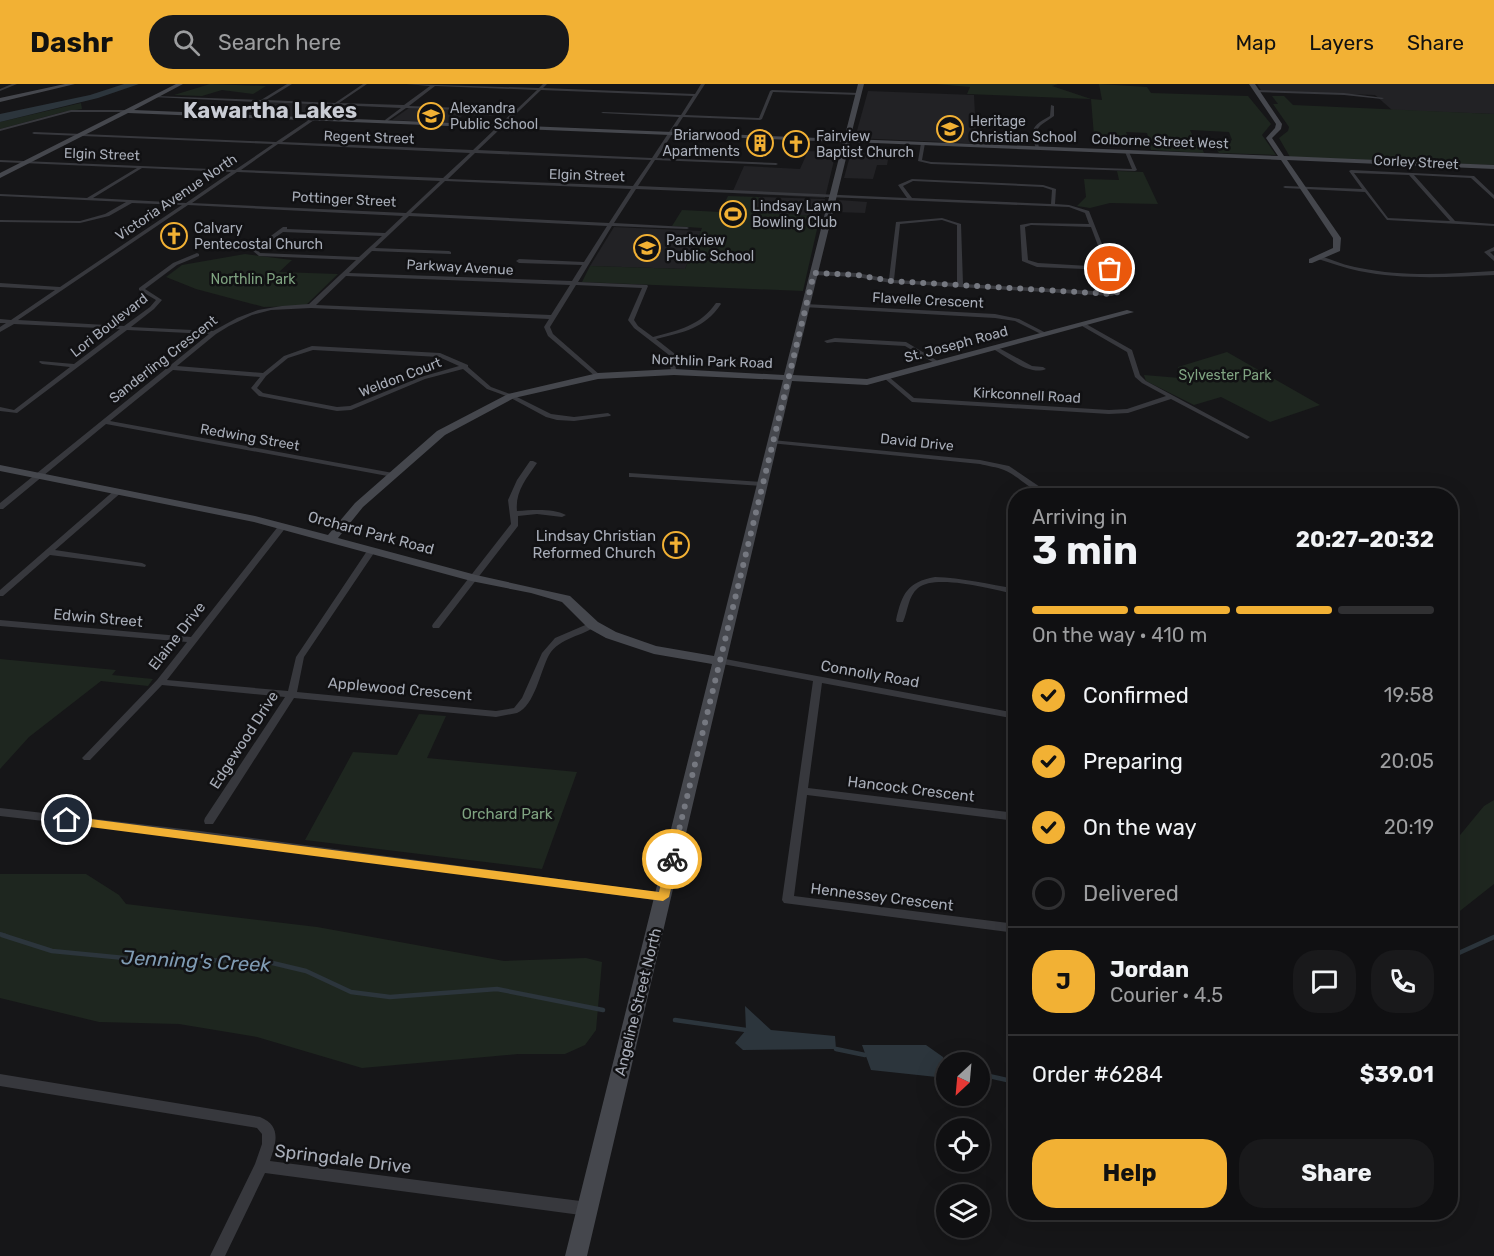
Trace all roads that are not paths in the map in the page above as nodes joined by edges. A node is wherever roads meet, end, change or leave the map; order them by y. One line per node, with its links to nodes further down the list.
1 (15, 84): 13 (street)
2 (72, 84): 19 (street)
3 (180, 84): 17 (street)
4 (290, 84): 20 (street)
5 (363, 84): 21 (street, Victoria Avenue North)
6 (408, 84): 7 (street)
7 (434, 84): 12 (street); 22 (street)
8 (545, 84): 12 (street)
9 (703, 84): 16 (street)
10 (861, 84): 15 (street, Angeline Street North)
11 (1252, 84): 14 (street)
12 (540, 89): 16 (street); 25 (street)
13 (0, 90)
14 (1256, 91): 18 (street); 42 (street)
15 (859, 94): 28 (street); 36 (street, Angeline Street North)
16 (696, 95): 28 (street)
17 (155, 97): 20 (street); 24 (street)
18 (1382, 98)
19 (0, 100)
20 (262, 101): 21 (street); 27 (street)
21 (334, 103): 22 (street); 29 (street, Victoria Avenue North)
22 (406, 106): 25 (street); 30 (street)
23 (1052, 106): 39 (street)
24 (127, 111): 27 (street, Colborne Street West); 32 (street, Colborne Street West); 35 (street)
25 (518, 111): 31 (street)
26 (603, 113): 28 (street)
27 (238, 116): 29 (street, Colborne Street West)
28 (681, 116): 33 (street)
29 (312, 118): 30 (street, Colborne Street West); 37 (street, Victoria Avenue North)
30 (386, 121): 31 (street, Colborne Street West)
31 (502, 126): 33 (street, Colborne Street West); 40 (street)
32 (0, 130)
33 (670, 133): 36 (street, Colborne Street West); 43 (street)
34 (34, 134): 35 (street, Regent Street)
35 (79, 135): 37 (street, Regent Street); 45 (street)
36 (849, 140): 38 (street, Colborne Street West); 58 (street, Angeline Street North)
37 (275, 143): 40 (street, Regent Street); 49 (street, Victoria Avenue North)
38 (923, 143): 39 (street, Colborne Street West); 41 (street)
39 (1037, 148): 41 (street, Colborne Street West)
40 (473, 152): 43 (street, Regent Street); 52 (street)
41 (1127, 152): 42 (street, Colborne Street West)
42 (1282, 158): 48 (street, Colborne Street West); 54 (street)
43 (653, 159): 46 (street, Regent Street); 55 (street)
44 (0, 161): 45 (street, Elgin Street)
45 (27, 162): 47 (street, Elgin Street); 51 (street)
46 (776, 165)
47 (140, 167): 49 (street, Elgin Street); 60 (street)
48 (1494, 167)
49 (232, 172): 52 (street, Elgin Street); 63 (street, Victoria Avenue North)
50 (1410, 174): 56 (street, Corley Street); 59 (street, Corley Street); 67 (street)
51 (0, 176)
52 (444, 181): 55 (street, Elgin Street); 65 (street)
53 (1285, 187): 54 (street)
54 (1303, 188): 56 (street); 78 (street)
55 (634, 189): 58 (street, Elgin Street); 68 (street)
56 (1366, 191): 67 (street, Corley Street)
57 (0, 195): 60 (street, Pottinger Street)
58 (833, 198): 61 (street, Elgin Street); 83 (street, Angeline Street North)
59 (1494, 198)
60 (88, 199): 62 (street, Pottinger Street)
61 (911, 200): 64 (street, Elgin Street); 64 (street)
62 (132, 201): 63 (street, Pottinger Street); 66 (street)
63 (183, 204): 65 (street, Pottinger Street); 90 (street, Victoria Avenue North)
64 (1053, 205): 70 (street, Elgin Street)
65 (409, 214): 68 (street, Pottinger Street); 72 (street)
66 (0, 221)
67 (1454, 223): 69 (street)
68 (611, 224): 71 (street, Pottinger Street); 81 (street)
69 (1494, 225)
70 (1092, 226): 82 (street, Elgin Street); 82 (street)
71 (687, 228)
72 (386, 235): 73 (street); 77 (street)
73 (372, 249): 75 (street); 77 (street)
74 (1494, 249): 79 (street)
75 (449, 253)
76 (197, 255): 98 (street, Lori Boulevard)
77 (362, 259): 85 (street)
78 (1316, 259): 84 (street)
79 (1494, 259)
80 (519, 261): 81 (street)
81 (586, 264): 87 (street)
82 (1110, 269): 89 (street, Elgin Street)
83 (814, 273): 86 (street); 93 (street, Angeline Street North)
84 (1494, 273)
85 (345, 274): 87 (street, Parkway Avenue); 92 (street)
86 (891, 281): 89 (street); 89 (street)
87 (573, 284): 95 (street); 102 (street, Parkway Avenue)
88 (0, 285): 90 (street)
89 (960, 285)
90 (57, 289): 96 (street, Victoria Avenue North)
91 (718, 304): 102 (street)
92 (311, 306): 95 (street, Sanderling Crescent); 100 (street, Sanderling Crescent)
93 (805, 306): 101 (street, Flavelle Crescent); 115 (street, Angeline Street North)
94 (1130, 312): 97 (street, St. Joseph Road)
95 (551, 317): 113 (street)
96 (4, 322): 98 (street); 99 (street, Victoria Avenue North)
97 (1084, 325): 101 (street, St. Joseph Road); 117 (street)
98 (123, 328): 100 (street); 107 (street, Lori Boulevard)
99 (0, 330)
100 (214, 333): 109 (street, Sanderling Crescent)
101 (1045, 334): 104 (street, St. Joseph Road)
102 (651, 339): 111 (street)
103 (827, 341): 106 (street)
104 (994, 348): 106 (street, St. Joseph Road); 110 (street)
105 (42, 362): 107 (street)
106 (938, 363): 114 (street, St. Joseph Road)
107 (76, 366): 118 (street, Lori Boulevard)
108 (466, 366): 112 (street, Weldon Court); 112 (street, Weldon Court); 116 (street, Weldon Court)
109 (173, 368): 112 (street); 120 (street, Sanderling Crescent)
110 (1043, 369)
111 (674, 372): 113 (street, Northlin Park Road); 115 (street, Northlin Park Road)
112 (264, 375)
113 (598, 376): 116 (street, Northlin Park Road)
114 (887, 378): 115 (street, St. Joseph Road); 117 (street, Kirkconnell Road)
115 (787, 380): 122 (street, Angeline Street North)
116 (511, 396): 119 (street, Weldon Court); 125 (street, Northlin Park Road)
117 (1172, 397): 121 (street)
118 (0, 409)
119 (608, 416)
120 (104, 422): 125 (street, Redwing Street); 127 (street, Sanderling Crescent)
121 (1247, 437)
122 (772, 442): 128 (street, Angeline Street North); 129 (street, David Drive)
123 (533, 463): 132 (street)
124 (0, 468): 127 (street, Orchard Park Road)
125 (393, 475): 135 (street, Northlin Park Road)
126 (632, 475): 128 (street)
127 (37, 476): 130 (street, Orchard Park Road); 131 (street, Sanderling Crescent)
128 (762, 484): 147 (street, Angeline Street North)
129 (1033, 488)
130 (119, 491): 134 (street, Orchard Park Road); 137 (street)
131 (0, 507)
132 (514, 514): 133 (street); 139 (street)
133 (562, 515)
134 (283, 526): 135 (street, Orchard Park Road); 146 (street, Elaine Drive)
135 (331, 539): 136 (street, Orchard Park Road)
136 (372, 550): 139 (street, Orchard Park Road); 150 (street, Edgewood Drive)
137 (49, 552): 138 (street); 141 (street)
138 (142, 566)
139 (475, 578): 144 (street); 145 (street, Orchard Park Road)
140 (1008, 591): 142 (street)
141 (0, 594)
142 (900, 620)
143 (0, 623): 146 (street, Edwin Street)
144 (436, 626)
145 (593, 626): 147 (street, Orchard Park Road); 150 (street, Applewood Crescent)
146 (193, 640): 149 (street, Elaine Drive)
147 (720, 661): 148 (street, Connolly Road); 157 (street, Angeline Street North)
148 (818, 680): 151 (street, Connolly Road); 153 (street, Hennessey Crescent)
149 (160, 682): 150 (street, Applewood Crescent); 152 (street, Elaine Drive)
150 (292, 694): 156 (street, Edgewood Drive)
151 (1008, 715)
152 (87, 758)
153 (803, 791): 155 (street, Hancock Crescent); 158 (street, Hennessey Crescent)
154 (0, 812): 157 (street)
155 (1008, 816)
156 (209, 821)
157 (663, 897): 161 (street, Angeline Street North)
158 (1008, 927)
159 (0, 1080): 160 (street, Springdale Drive)
160 (261, 1166): 161 (street, Springdale Drive); 162 (street)
161 (588, 1209): 163 (street, Angeline Street North)
162 (217, 1256)
163 (576, 1256)

